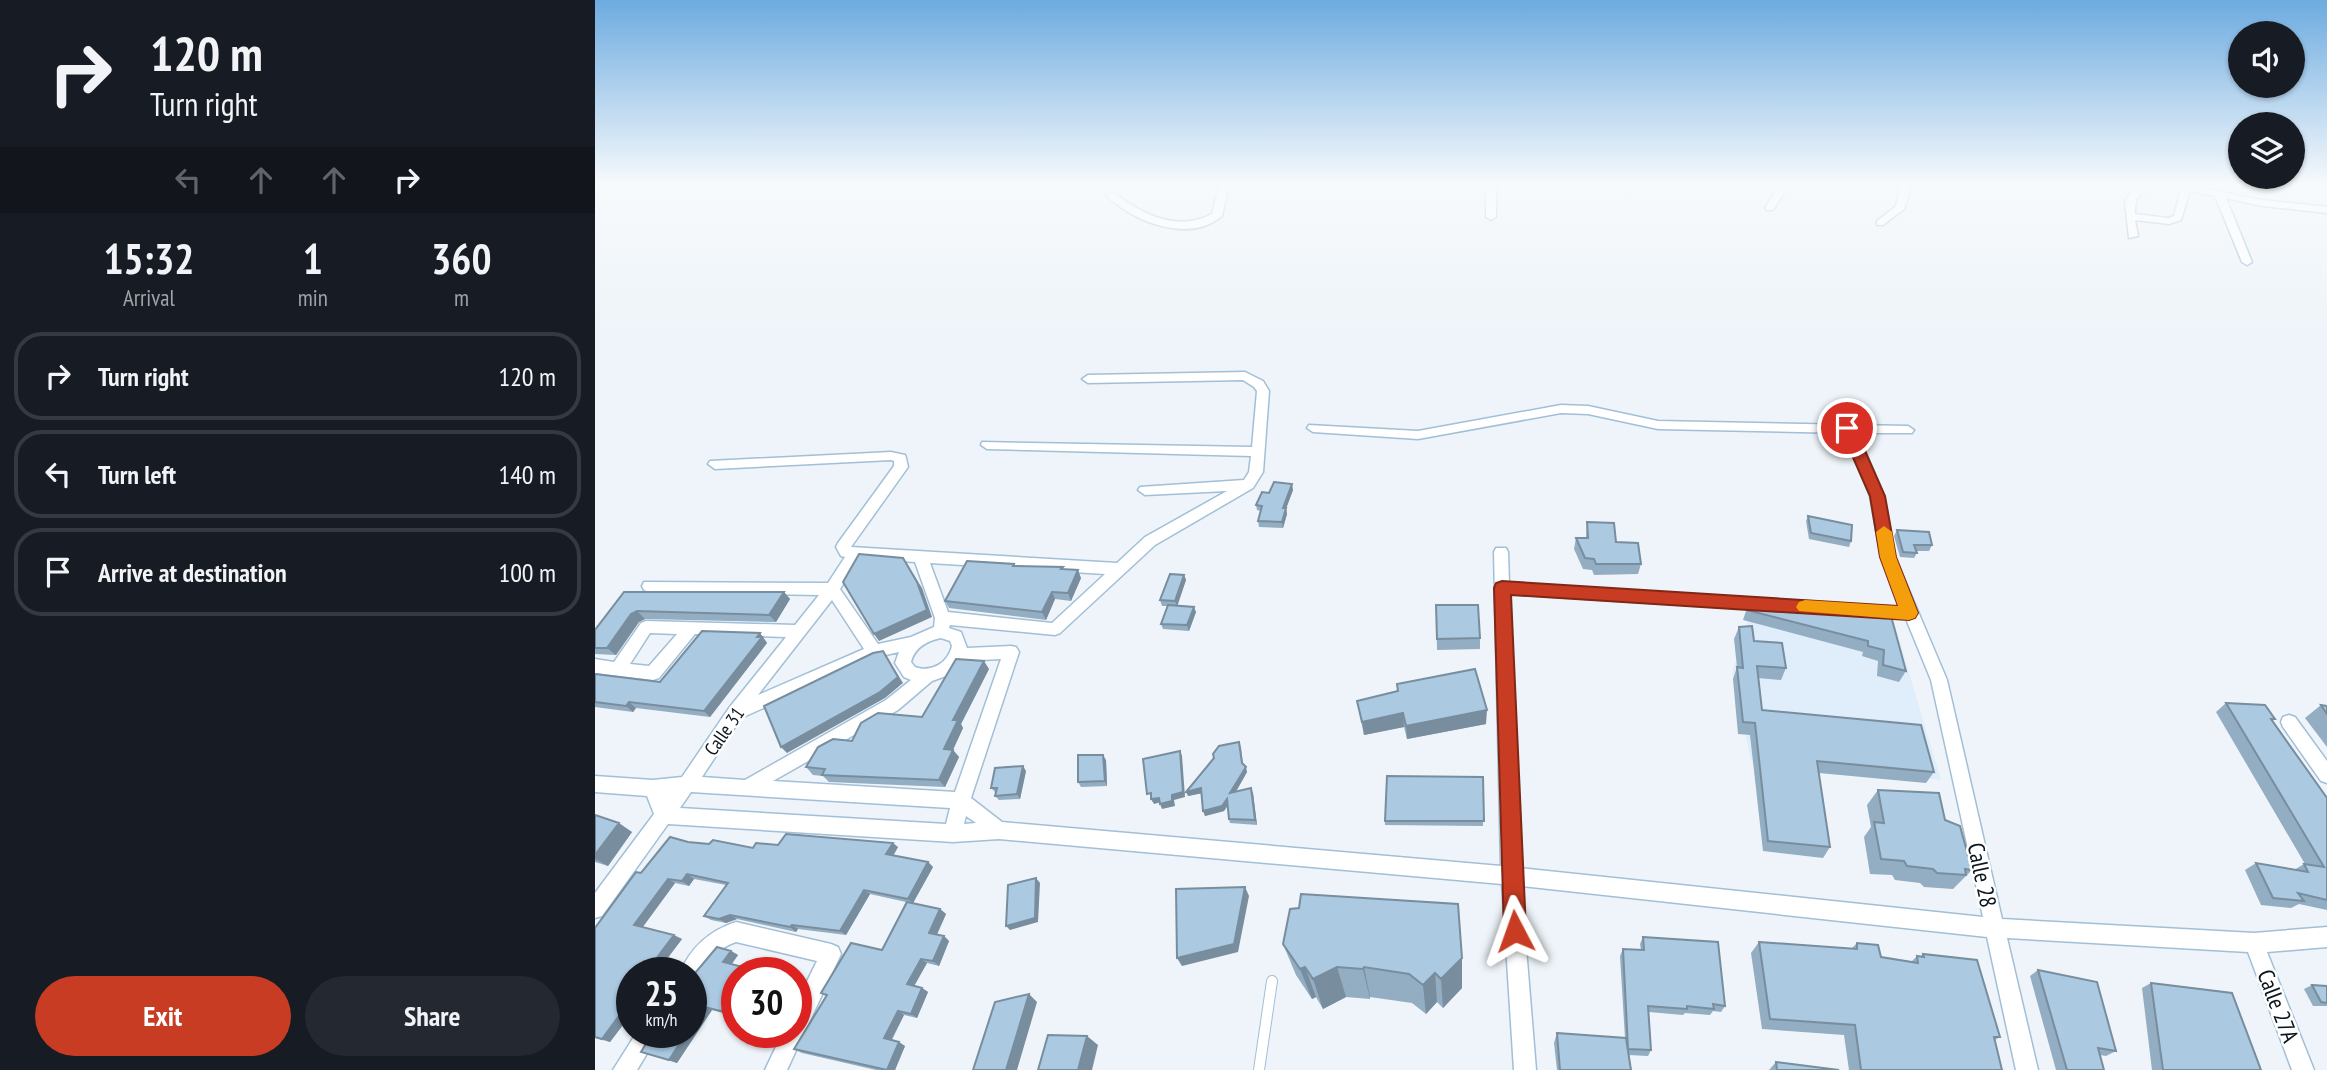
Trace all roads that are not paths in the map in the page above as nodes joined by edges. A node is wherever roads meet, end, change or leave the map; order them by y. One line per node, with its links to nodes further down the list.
1 (2236, 235): 2 (street)
2 (2247, 262)
3 (1088, 379): 8 (street)
4 (1313, 428): 5 (street)
5 (1847, 428): 6 (street); 19 (street, Calle 28)
6 (1908, 430)
7 (986, 445): 8 (street)
8 (1259, 452): 10 (street)
9 (715, 464): 13 (street)
10 (1248, 485): 11 (street); 15 (street)
11 (1145, 490)
12 (1501, 552): 17 (street)
13 (855, 554): 14 (street); 18 (street, Calle 31)
14 (921, 559): 15 (street); 20 (street)
15 (1120, 569): 20 (street)
16 (649, 586): 18 (street)
17 (1502, 588): 19 (street); 40 (street)
18 (832, 589): 22 (street, Calle 31); 24 (street)
19 (1909, 613): 42 (street, Calle 28)
20 (942, 625): 23 (street); 25 (street)
21 (691, 629): 22 (street); 27 (street); 27 (street)
22 (799, 631): 29 (street, Calle 31)
23 (915, 642): 24 (street); 28 (street)
24 (874, 651): 29 (street)
25 (958, 655): 28 (street); 36 (street)
26 (595, 666): 27 (street)
27 (619, 668)
28 (927, 676): 35 (street)
29 (735, 713): 33 (street, Calle 31)
30 (2289, 722): 31 (street)
31 (2327, 775)
32 (595, 784): 34 (street)
33 (687, 784): 34 (street); 35 (street); 37 (street, Calle 31)
34 (653, 788): 37 (street)
35 (743, 789): 36 (street)
36 (961, 802): 38 (street); 39 (street)
37 (663, 815): 39 (street); 41 (street, Calle 31)
38 (999, 830): 39 (street); 40 (street)
39 (953, 833)
40 (1511, 876): 42 (street); 53 (street)
41 (595, 909)
42 (1994, 928): 44 (street); 54 (street, Calle 28)
43 (2327, 937): 44 (street)
44 (2253, 943): 55 (street, Calle 27A)
45 (701, 957): 47 (street)
46 (1272, 981): 52 (lane)
47 (812, 994)
48 (639, 1048): 50 (street)
49 (786, 1048): 51 (street)
50 (624, 1070)
51 (776, 1070)
52 (1259, 1070)
53 (1525, 1070)
54 (2027, 1070)
55 (2303, 1070)

